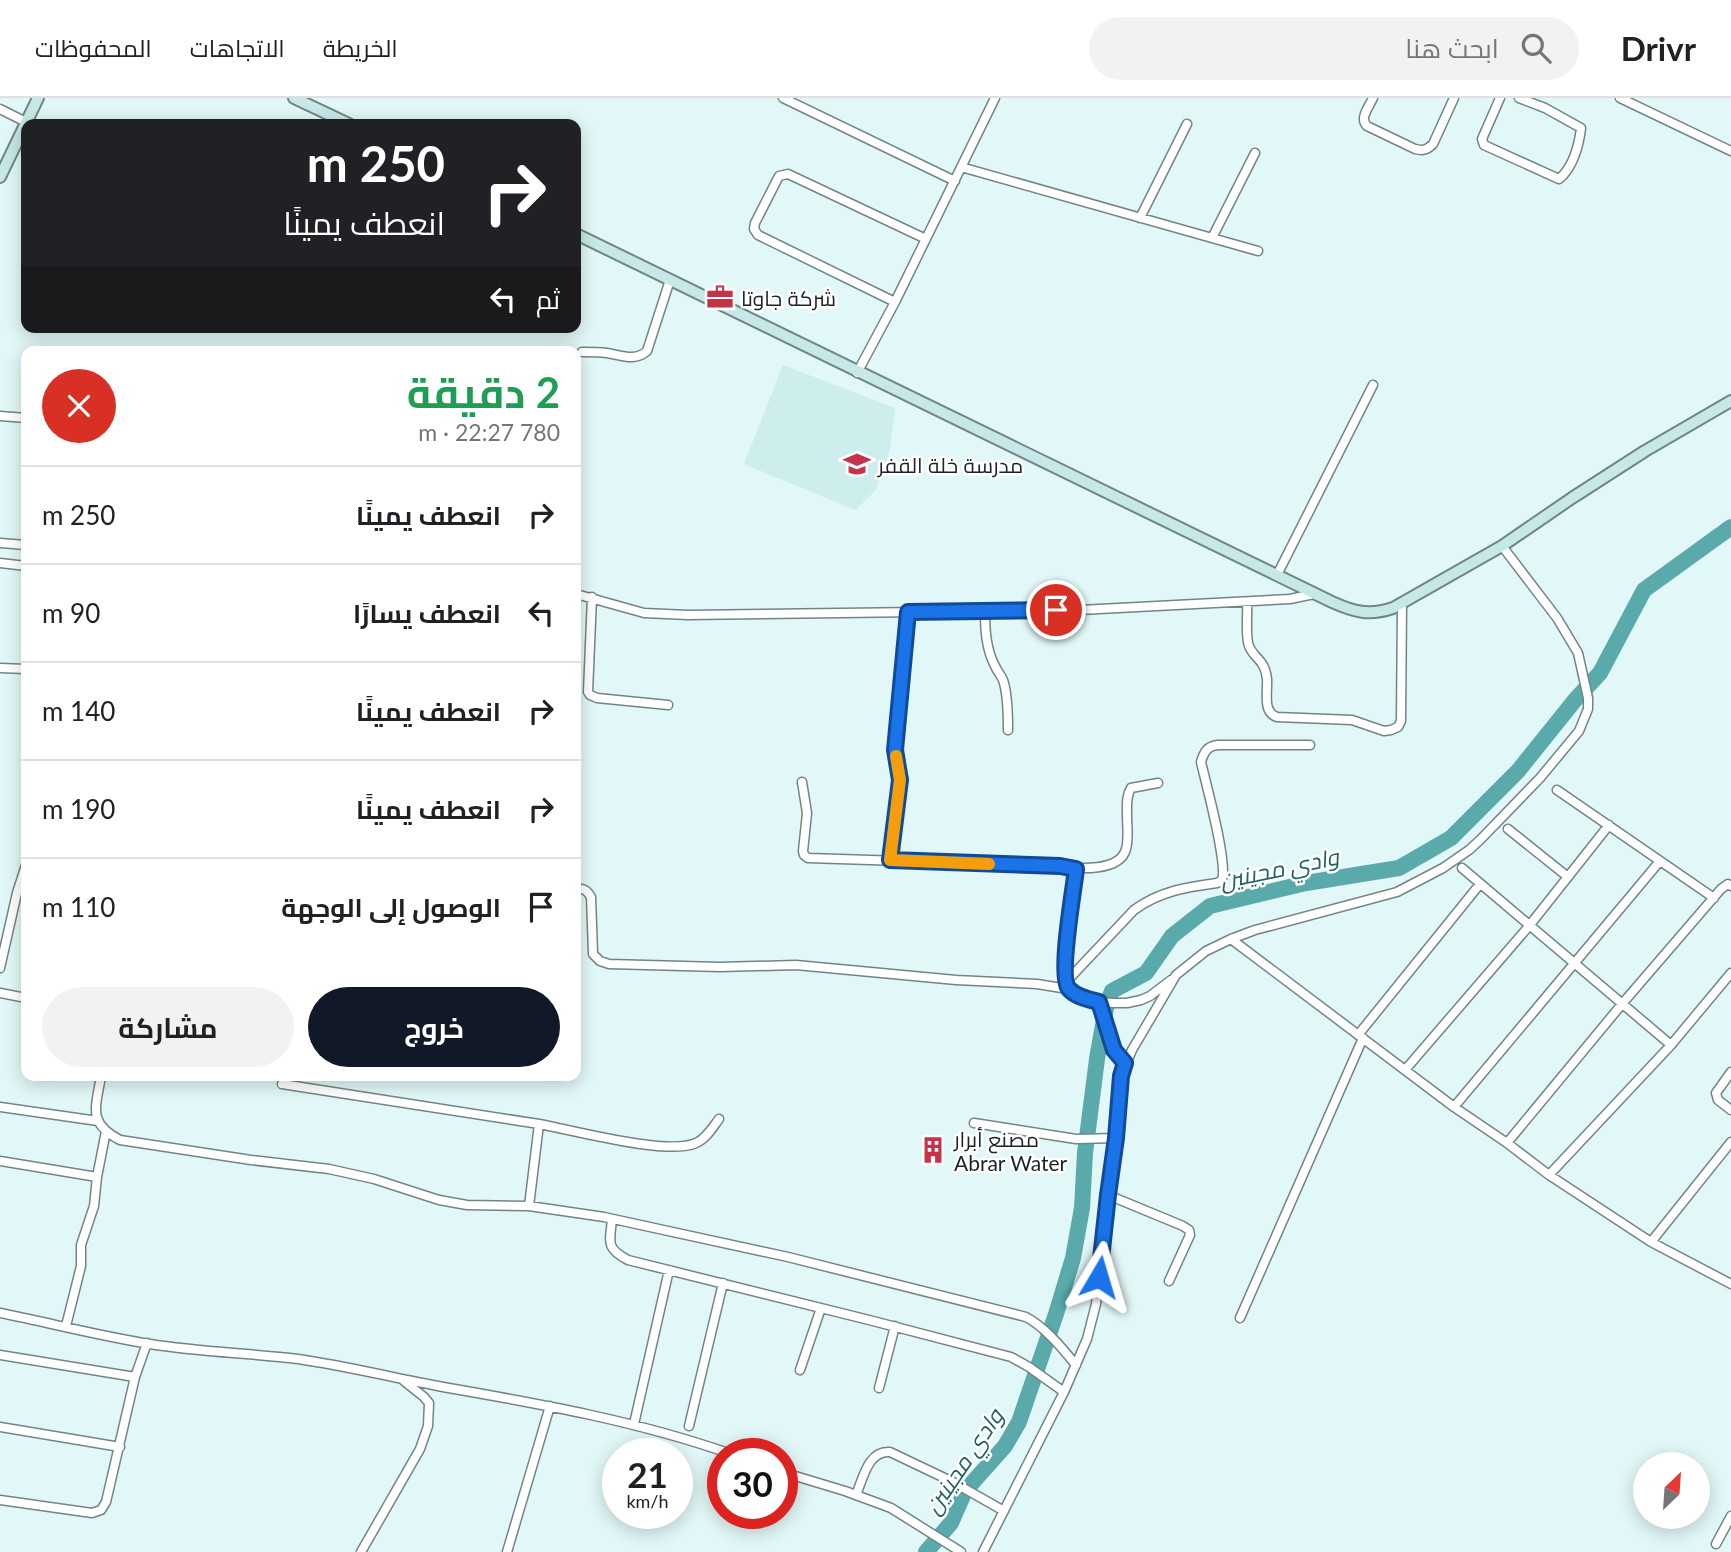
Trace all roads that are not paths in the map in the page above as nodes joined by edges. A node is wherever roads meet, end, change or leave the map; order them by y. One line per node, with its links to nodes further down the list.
1 (38, 98): 13 (street)
2 (294, 98): 14 (street)
3 (783, 98): 22 (street)
4 (995, 98): 20 (street)
5 (1373, 98): 6 (street)
6 (1454, 98)
7 (1500, 98): 11 (street)
8 (1519, 98): 11 (street)
9 (1550, 98): 11 (street)
10 (1620, 98): 18 (street)
11 (1545, 108)
12 (0, 109): 15 (street)
13 (28, 119)
14 (331, 119)
15 (21, 120)
16 (1187, 124): 23 (street)
17 (21, 133): 21 (street)
18 (1731, 151)
19 (1255, 153): 25 (street)
20 (961, 167): 22 (street); 23 (street)
21 (0, 177)
22 (954, 181): 26 (street)
23 (1140, 218): 25 (street)
24 (581, 236): 28 (street)
25 (1212, 238): 27 (street)
26 (926, 239): 29 (street); 29 (street)
27 (1258, 251)
28 (670, 280): 30 (street); 31 (street)
29 (895, 302): 31 (street)
30 (582, 352)
31 (857, 373): 41 (street)
32 (1373, 385): 41 (street)
33 (1731, 401): 38 (street)
34 (0, 416): 35 (street)
35 (21, 418)
36 (0, 543): 37 (street)
37 (21, 545)
38 (1502, 546): 46 (street); 70 (street)
39 (0, 563): 40 (street)
40 (21, 565)
41 (1277, 575): 42 (street)
42 (1314, 594): 45 (street); 46 (street)
43 (581, 595): 44 (street)
44 (592, 597): 48 (street); 51 (street)
45 (1247, 602): 46 (street); 47 (street)
46 (1402, 603)
47 (985, 611): 48 (street); 52 (street)
48 (908, 612): 59 (street)
49 (0, 668): 50 (street)
50 (21, 669)
51 (668, 705)
52 (1008, 730)
53 (1310, 745): 75 (street)
54 (803, 782): 59 (street)
55 (1157, 783): 62 (street)
56 (1557, 790): 57 (street)
57 (1609, 825): 60 (street); 63 (street)
58 (1508, 829): 63 (street)
59 (890, 860): 62 (street)
60 (1660, 861): 68 (street); 71 (street)
61 (1462, 868): 65 (street)
62 (1076, 869): 75 (street)
63 (1568, 877): 69 (street)
64 (21, 881): 72 (street)
65 (1480, 884): 69 (street); 80 (street)
66 (1731, 886): 68 (street)
67 (581, 889): 75 (street)
68 (1714, 898): 79 (street)
69 (1530, 926): 71 (street); 83 (street)
70 (1231, 939): 74 (street); 80 (street)
71 (1574, 964): 79 (street); 88 (street)
72 (0, 968)
73 (1731, 973): 81 (street)
74 (1176, 975): 78 (street); 82 (street)
75 (1067, 985): 78 (street)
76 (0, 993): 77 (street)
77 (21, 997)
78 (1099, 1002): 82 (street)
79 (1622, 1004): 81 (street); 97 (street)
80 (1360, 1037): 83 (street); 111 (street)
81 (1671, 1045): 99 (street)
82 (1125, 1063): 95 (street)
83 (1405, 1070): 88 (street)
84 (1731, 1072): 89 (street)
85 (100, 1081): 91 (street)
86 (282, 1084): 92 (street)
87 (0, 1107): 91 (street)
88 (1454, 1107): 97 (street)
89 (1731, 1110)
90 (719, 1119): 92 (street)
91 (97, 1121): 94 (street)
92 (539, 1124): 102 (street)
93 (974, 1124): 95 (street)
94 (106, 1131): 100 (street); 102 (street)
95 (1116, 1138): 101 (street)
96 (1731, 1142): 104 (street)
97 (1507, 1143): 99 (street)
98 (0, 1161): 100 (street)
99 (1549, 1175): 104 (street)
100 (97, 1177): 112 (street)
101 (1108, 1195): 106 (street); 116 (street)
102 (529, 1206): 103 (street)
103 (612, 1219): 105 (street); 116 (street)
104 (1651, 1242): 108 (street)
105 (669, 1270): 107 (street); 123 (street)
106 (1169, 1281)
107 (723, 1283): 109 (street); 124 (street)
108 (1731, 1284)
109 (821, 1308): 113 (street); 117 (street)
110 (0, 1313): 112 (street)
111 (1240, 1318)
112 (66, 1326): 114 (street)
113 (895, 1326): 120 (street); 121 (street)
114 (147, 1343): 118 (street); 119 (street)
115 (0, 1355): 118 (street)
116 (1076, 1365): 121 (street)
117 (800, 1370)
118 (135, 1377): 126 (street)
119 (400, 1378): 122 (street); 134 (street)
120 (879, 1388)
121 (1064, 1392): 131 (street)
122 (550, 1406): 123 (street); 135 (street)
123 (634, 1424): 127 (street)
124 (690, 1426)
125 (0, 1427): 126 (street)
126 (120, 1447): 130 (street)
127 (707, 1447)
128 (798, 1477): 129 (street)
129 (856, 1495): 131 (street); 136 (street)
130 (0, 1500)
131 (1004, 1511): 137 (street)
132 (1731, 1516): 133 (street)
133 (1716, 1544)
134 (361, 1552)
135 (507, 1552)
136 (961, 1552)
137 (983, 1552)

